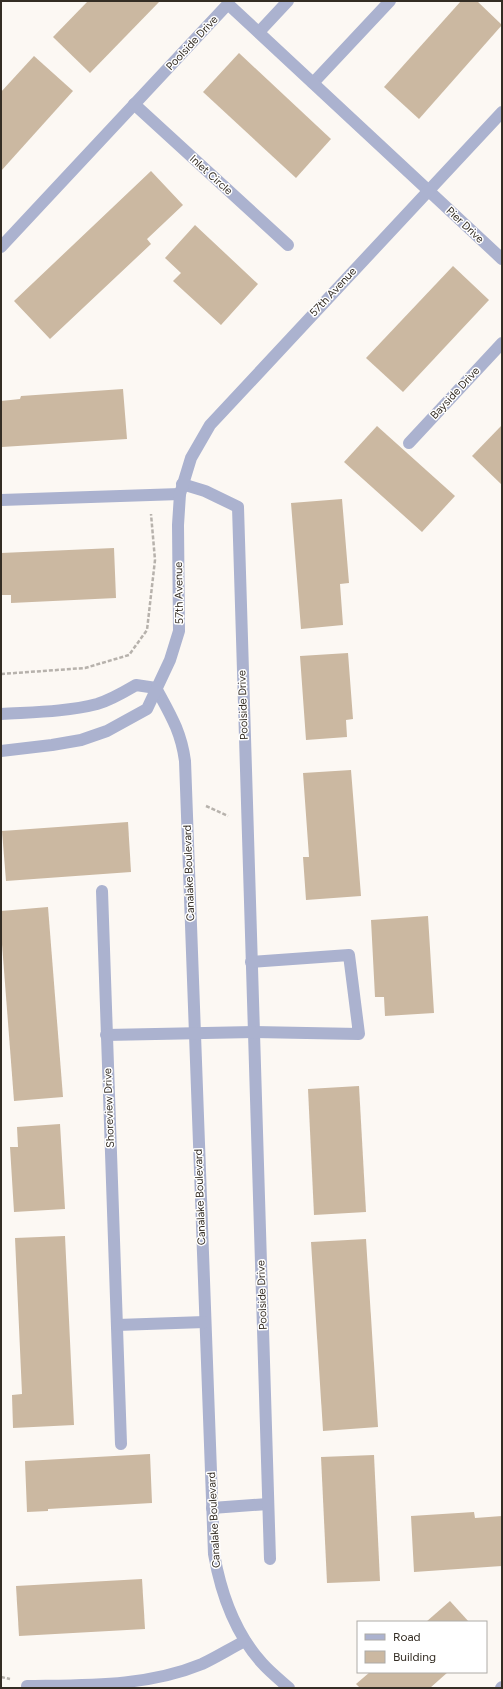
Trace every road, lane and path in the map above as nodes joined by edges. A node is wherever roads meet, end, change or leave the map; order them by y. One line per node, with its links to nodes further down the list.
1 (288, 1): 3 (street)
2 (390, 1): 4 (street)
3 (259, 32): 4 (street, Poolside Drive); 5 (street, Poolside Drive)
4 (313, 83): 7 (street, Poolside Drive)
5 (134, 104): 8 (street, Inlet Circle); 9 (street, Poolside Drive)
6 (502, 112): 7 (street, 57th Avenue)
7 (428, 191): 10 (street, Pier Drive); 13 (street, 57th Avenue)
8 (288, 245)
9 (1, 247)
10 (502, 259)
11 (502, 343): 12 (street, Bayside Drive)
12 (409, 443)
13 (181, 489): 14 (street, Poolside Drive); 17 (street, 57th Avenue); 23 (street, Poolside Drive)
14 (1, 500)
15 (151, 509): 16 (path)
16 (1, 674)
17 (156, 688): 18 (street); 19 (street, 57th Avenue); 20 (street, Canalake Boulevard)
18 (1, 714)
19 (1, 751)
20 (186, 797): 21 (path); 25 (street, Canalake Boulevard)
21 (232, 818)
22 (102, 891): 26 (street, Shoreview Drive)
23 (251, 962): 24 (street, Poolside Drive); 24 (street)
24 (254, 1032): 25 (street); 30 (street, Poolside Drive)
25 (194, 1034): 26 (street); 27 (street, Canalake Boulevard)
26 (106, 1035): 28 (street, Shoreview Drive)
27 (205, 1322): 28 (street); 31 (street, Canalake Boulevard)
28 (116, 1325): 29 (street, Shoreview Drive)
29 (121, 1444)
30 (268, 1504): 31 (street); 32 (street, Poolside Drive)
31 (212, 1508): 33 (street, Canalake Boulevard)
32 (270, 1559)
33 (245, 1641): 35 (street); 36 (street, Canalake Boulevard)
34 (27, 1686): 35 (street)
35 (107, 1686)
36 (289, 1688)

